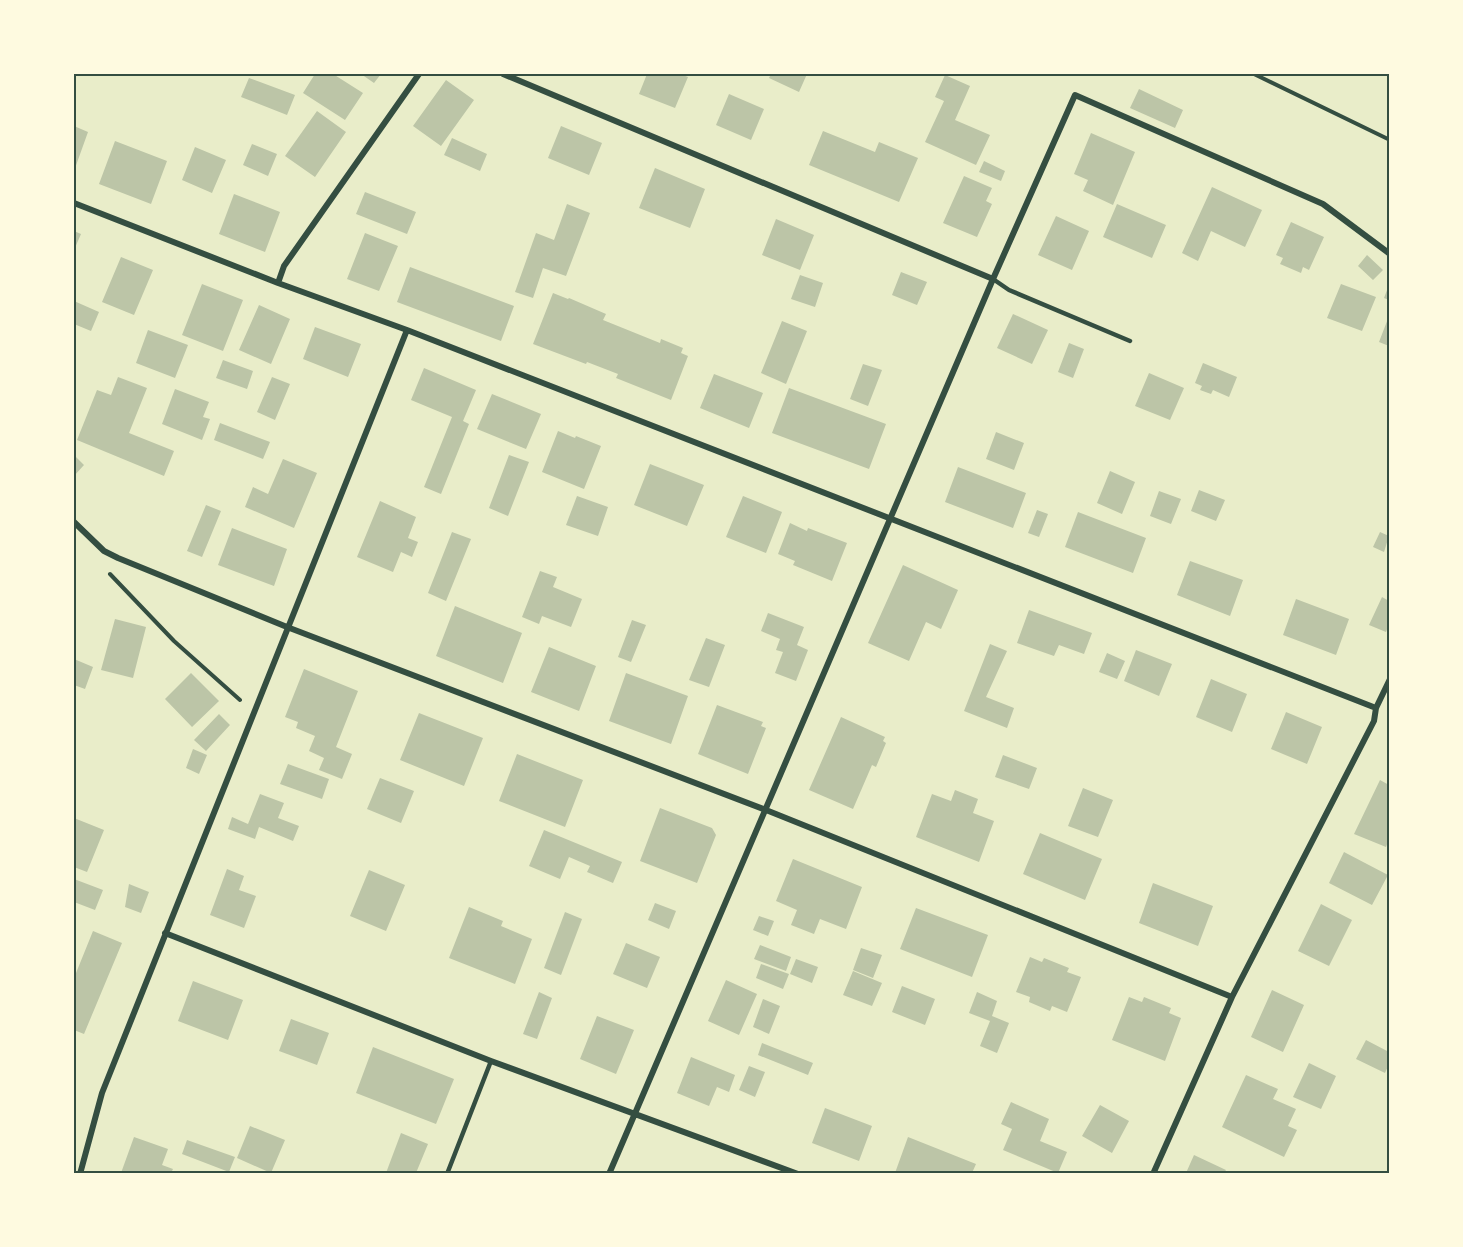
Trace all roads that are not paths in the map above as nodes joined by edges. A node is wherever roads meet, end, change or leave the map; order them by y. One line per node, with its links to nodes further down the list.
1 (419, 74): 6 (street)
2 (503, 74): 5 (street)
3 (74, 203): 6 (street)
4 (1389, 254): 5 (street)
5 (993, 279): 8 (lane); 9 (street)
6 (278, 283): 7 (street)
7 (407, 330): 9 (street); 11 (street)
8 (1130, 341)
9 (892, 518): 13 (street); 14 (street)
10 (74, 522): 11 (street)
11 (287, 627): 14 (street); 15 (street)
12 (1389, 679): 13 (street)
13 (1376, 708): 16 (street)
14 (766, 810): 16 (street); 18 (street)
15 (165, 933): 17 (street); 19 (street)
16 (1232, 997): 23 (street)
17 (491, 1061): 18 (street); 20 (lane)
18 (634, 1114): 21 (street); 22 (street)
19 (80, 1173)
20 (447, 1173)
21 (609, 1173)
22 (798, 1173)
23 (1153, 1173)

